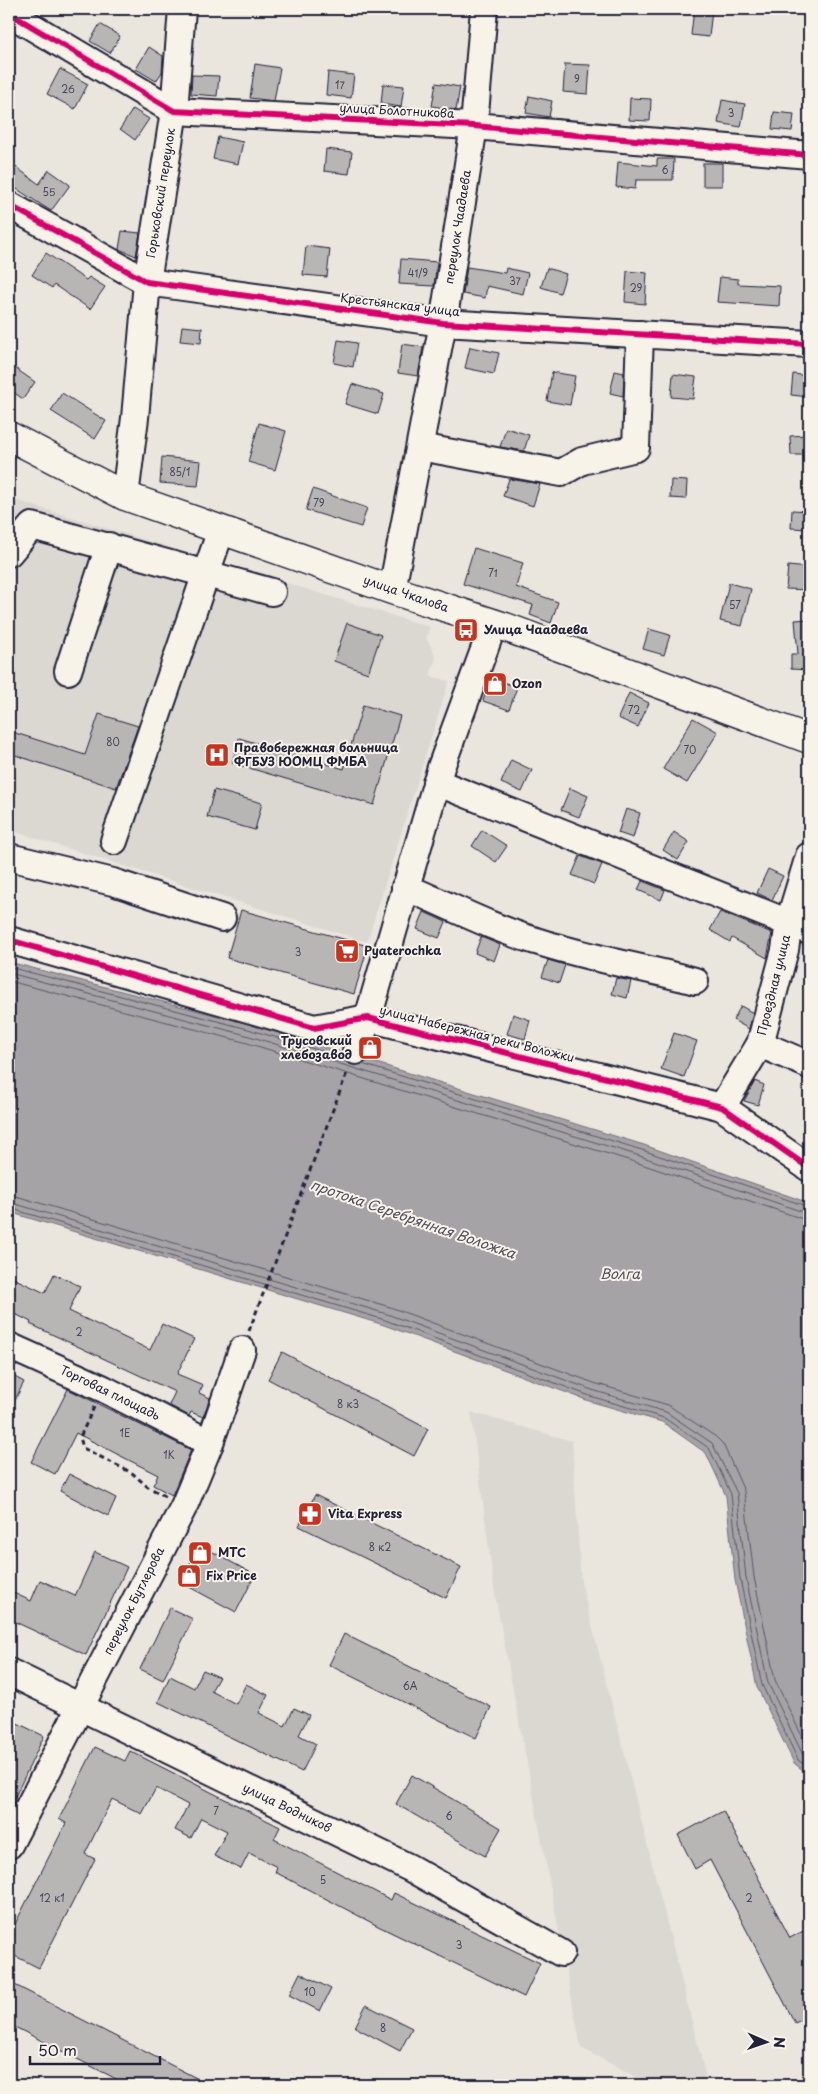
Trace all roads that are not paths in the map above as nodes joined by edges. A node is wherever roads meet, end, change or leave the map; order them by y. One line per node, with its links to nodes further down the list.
1 (182, 9): 4 (street, Горьковский переулок)
2 (484, 9): 5 (street, переулок Чаадаева)
3 (9, 13): 4 (street, улица Болотникова)
4 (174, 111): 5 (street, улица Болотникова); 8 (street, Горьковский переулок)
5 (474, 126): 6 (street, улица Болотникова); 9 (street, переулок Чаадаева)
6 (809, 155)
7 (9, 205): 8 (street, Крестьянская улица)
8 (147, 282): 9 (street, Крестьянская улица); 14 (street, Горьковский переулок)
9 (443, 323): 10 (street, Крестьянская улица); 13 (street, переулок Чаадаева)
10 (640, 334): 11 (street, Крестьянская улица); 13 (street)
11 (809, 344)
12 (9, 436): 14 (main road, улица Чкалова)
13 (420, 446): 19 (street, переулок Чаадаева)
14 (125, 496): 15 (main road, улица Чкалова)
15 (221, 530): 18 (street); 19 (main road, улица Чкалова)
16 (109, 546): 17 (street); 18 (street); 22 (street)
17 (9, 553)
18 (207, 574): 20 (street); 25 (street)
19 (392, 590): 21 (main road, улица Чкалова)
20 (272, 592)
21 (494, 623): 23 (main road, улица Чкалова); 24 (street)
22 (68, 671)
23 (809, 739)
24 (436, 782): 28 (street); 30 (street)
25 (114, 841)
26 (809, 856): 30 (street, Проездная улица)
27 (9, 857): 29 (street)
28 (406, 888): 32 (street); 33 (street)
29 (222, 918)
30 (799, 926): 34 (street, Проездная улица)
31 (9, 940): 33 (street, улица Набережная реки Воложки)
32 (695, 981)
33 (368, 1018): 35 (street); 37 (street, улица Набережная реки Воложки)
34 (760, 1044): 36 (street); 37 (street, Проездная улица)
35 (356, 1051)
36 (809, 1065)
37 (722, 1107): 38 (street, улица Набережная реки Воложки)
38 (809, 1168)
39 (9, 1346): 41 (street, Торговая площадь)
40 (242, 1350): 41 (street, переулок Бутлерова)
41 (210, 1443): 43 (street, переулок Бутлерова)
42 (9, 1672): 43 (street, улица Водников)
43 (79, 1708): 44 (street, переулок Бутлерова); 45 (street, улица Водников)
44 (9, 1845)
45 (561, 1953)

